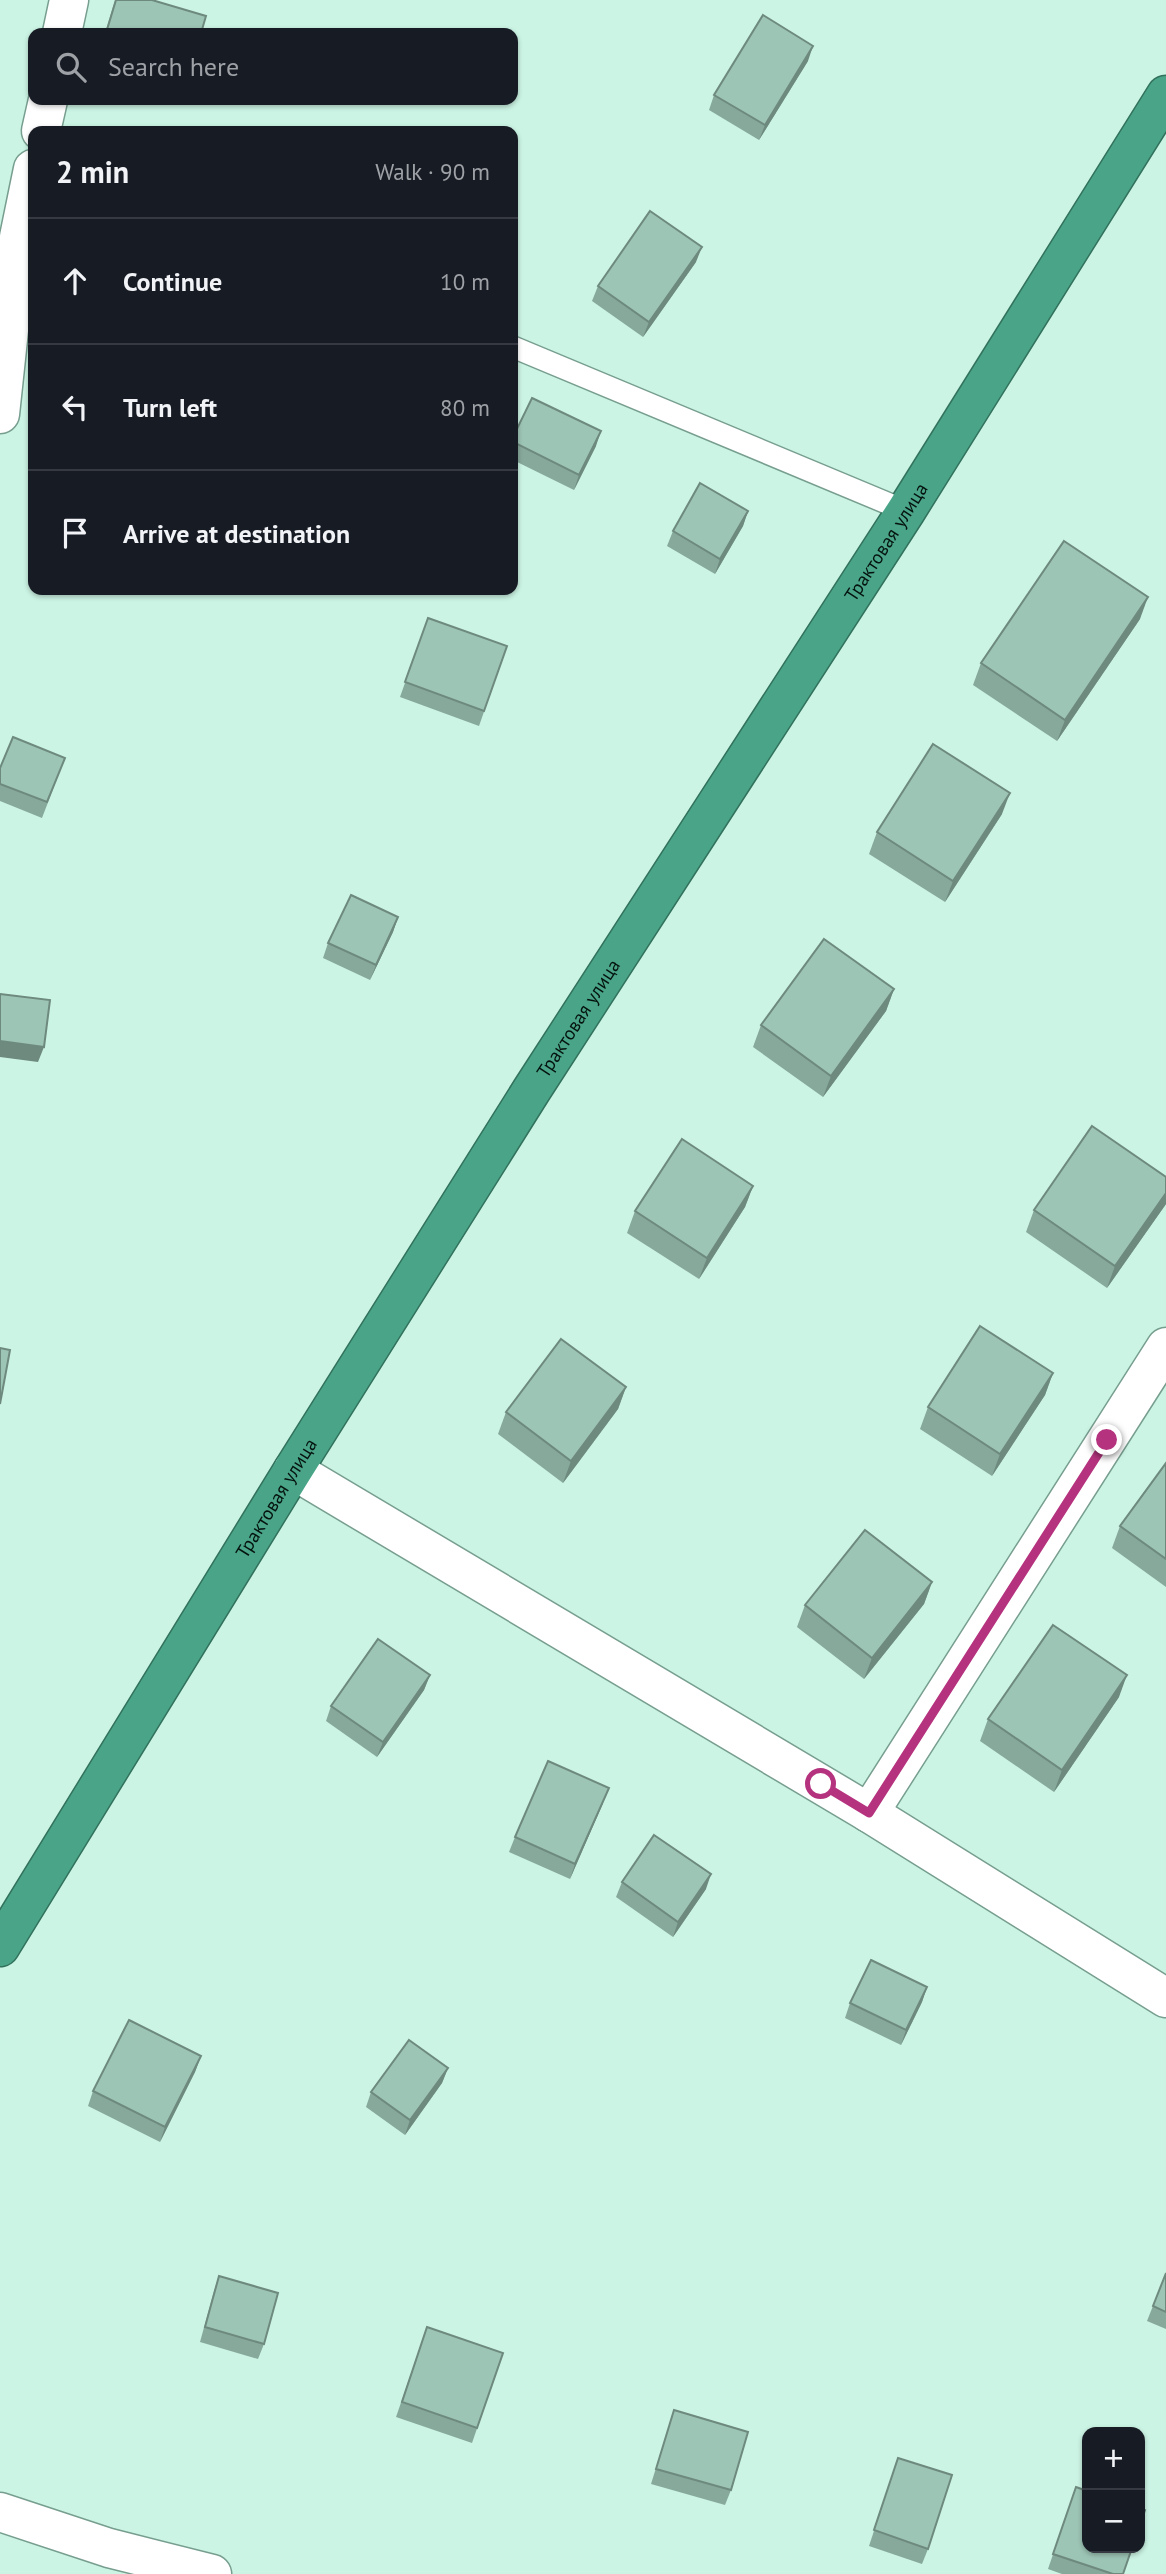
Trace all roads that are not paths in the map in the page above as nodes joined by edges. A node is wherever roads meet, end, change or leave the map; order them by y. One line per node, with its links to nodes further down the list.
1 (69, 0): 2 (street)
2 (63, 28)
3 (1166, 95): 10 (highway, Трактовая улица)
4 (47, 105): 5 (street)
5 (42, 126)
6 (28, 190): 7 (street)
7 (17, 237): 9 (street)
8 (518, 349): 10 (lane)
9 (0, 414)
10 (906, 511): 12 (highway, Трактовая улица)
11 (1166, 1347): 13 (street)
12 (293, 1470): 13 (street); 14 (highway, Трактовая улица)
13 (869, 1813): 15 (street)
14 (0, 1947)
15 (1166, 1998)
16 (0, 2512): 17 (street)
17 (212, 2574)

